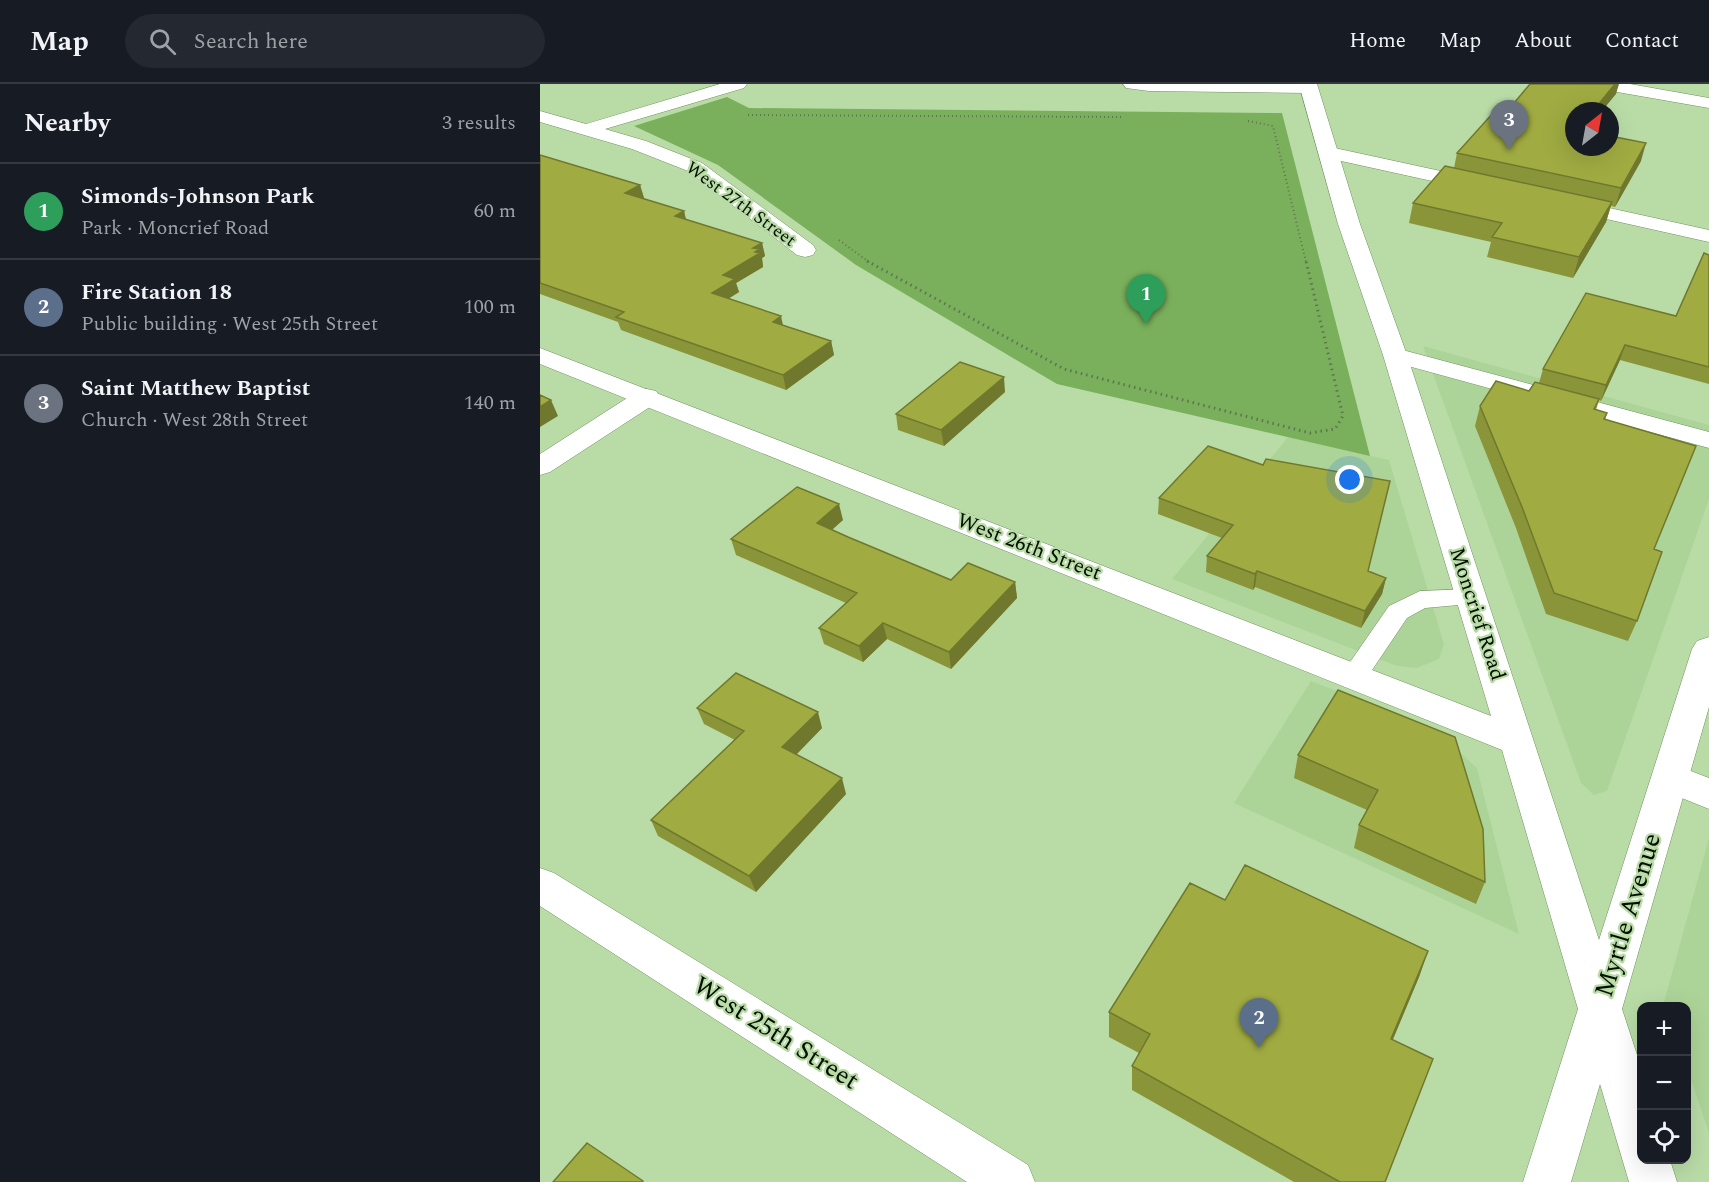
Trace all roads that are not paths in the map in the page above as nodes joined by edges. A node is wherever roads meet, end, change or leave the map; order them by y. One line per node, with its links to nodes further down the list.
1 (738, 84): 7 (street)
2 (1132, 84): 4 (street)
3 (1600, 84): 5 (street)
4 (1309, 86): 8 (street, Moncrief Road)
5 (1709, 104)
6 (540, 116): 7 (street, West 27th Street)
7 (586, 129): 12 (street, West 27th Street)
8 (1330, 153): 9 (street); 14 (street, Moncrief Road)
9 (1505, 191)
10 (1540, 198): 11 (street)
11 (1709, 236)
12 (805, 250)
13 (540, 355): 15 (street, West 26th Street)
14 (1395, 355): 16 (street); 18 (street, Moncrief Road)
15 (647, 397): 17 (street); 20 (street, West 26th Street)
16 (1709, 440)
17 (540, 466)
18 (1472, 597): 20 (lane); 21 (street, Moncrief Road)
19 (1709, 649): 22 (street, Myrtle Avenue)
20 (1355, 675): 21 (street, West 26th Street)
21 (1517, 741): 25 (street, Moncrief Road)
22 (1670, 778): 23 (street); 25 (street, Myrtle Avenue)
23 (1709, 794)
24 (540, 885): 28 (street, West 25th Street)
25 (1598, 1011): 26 (street, Moncrief Road); 29 (street, Myrtle Avenue)
26 (1637, 1133)
27 (1647, 1164): 30 (street)
28 (1011, 1182)
29 (1547, 1182)
30 (1653, 1182)

